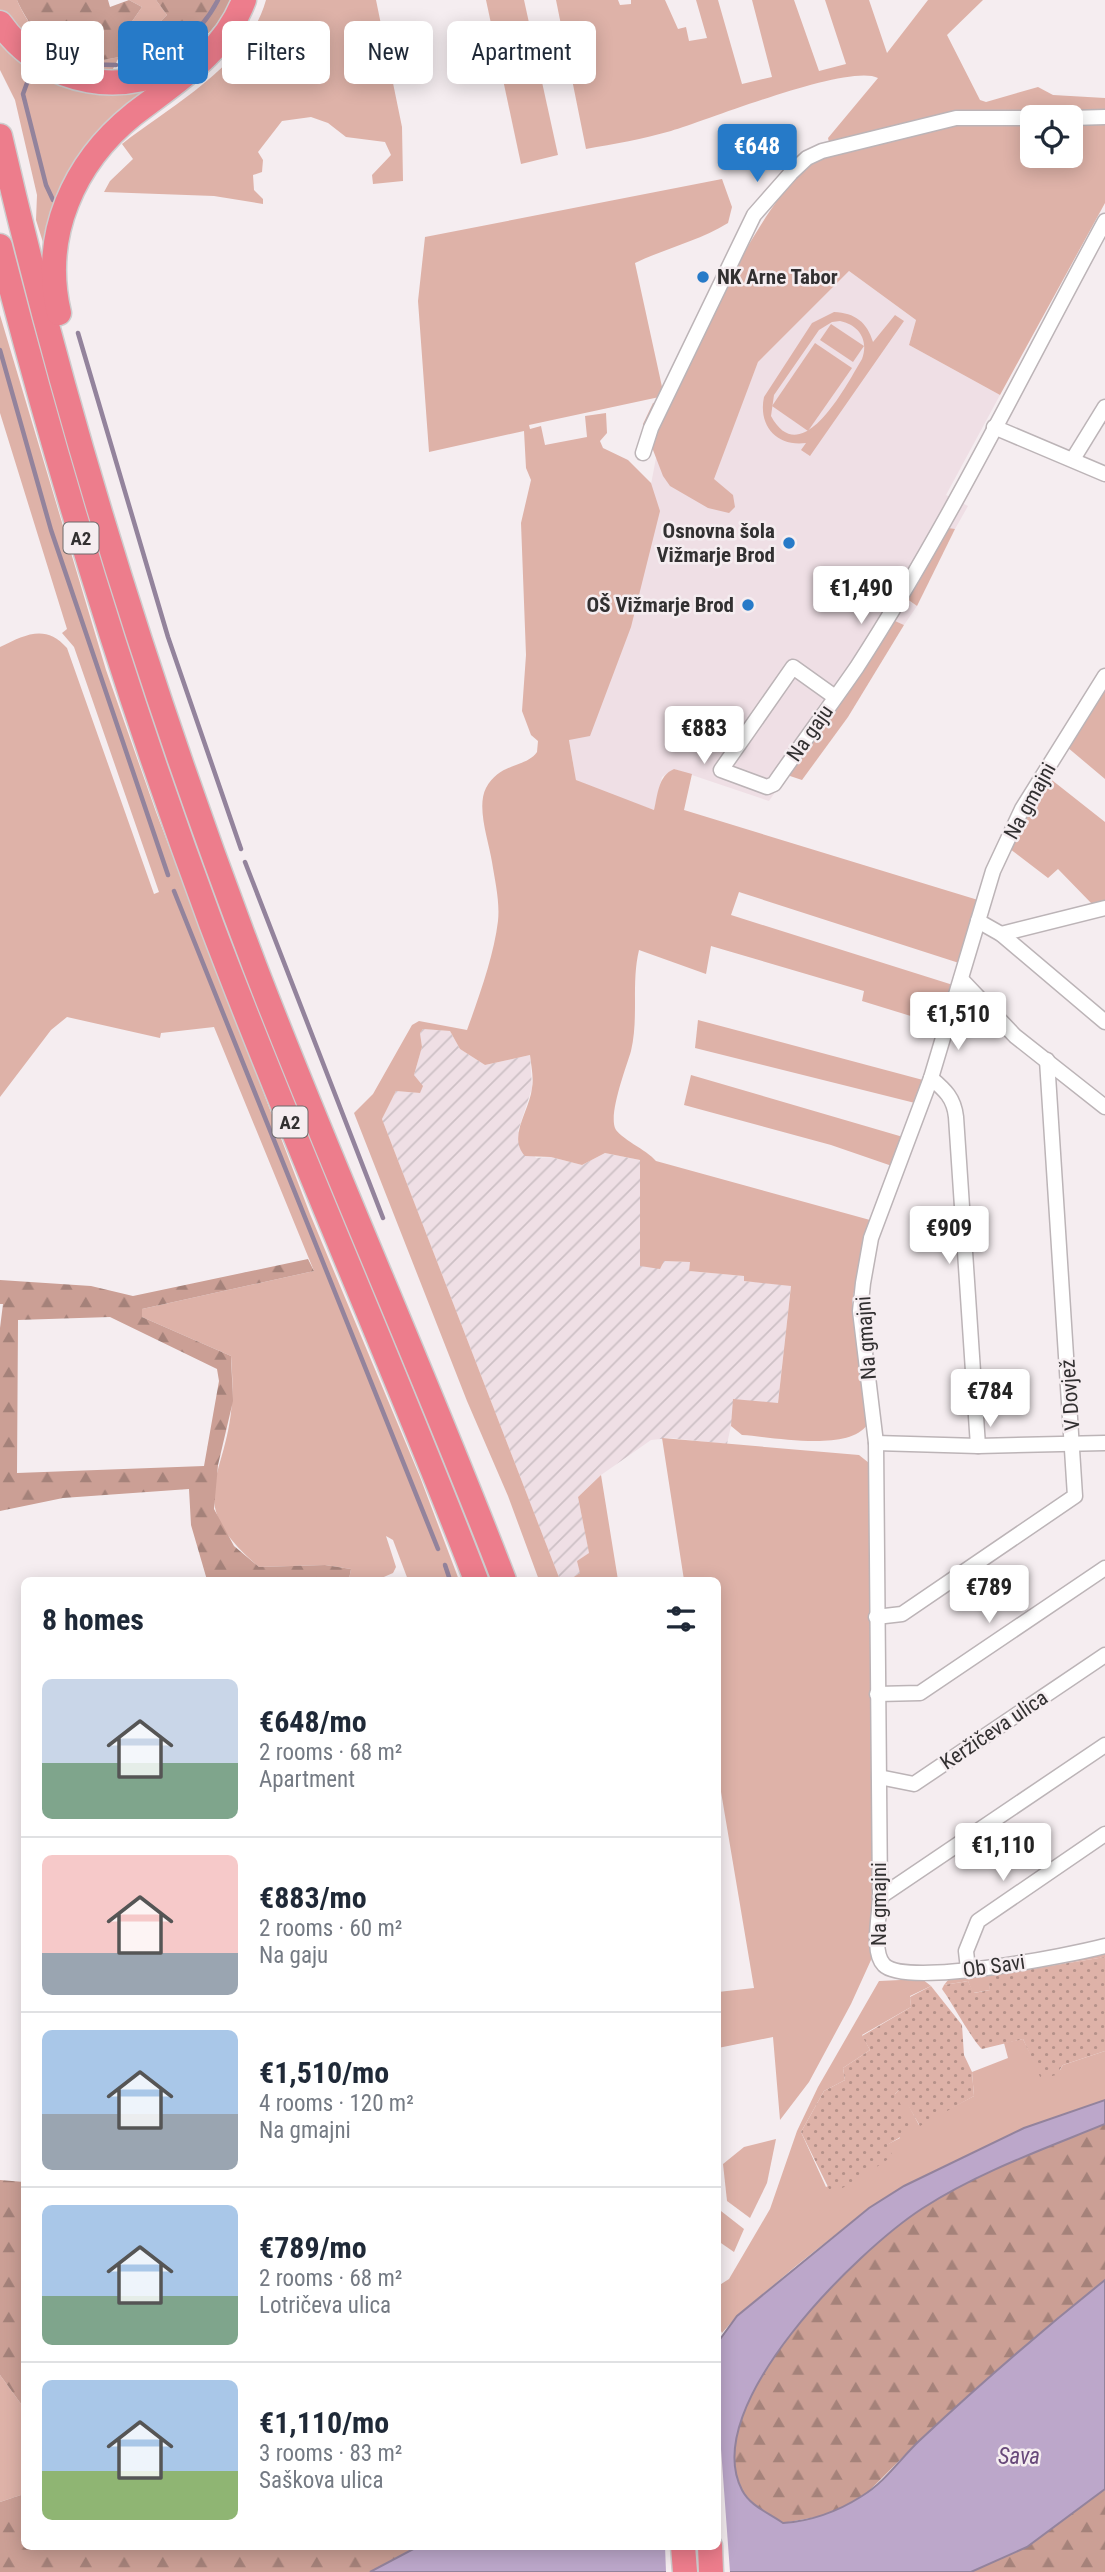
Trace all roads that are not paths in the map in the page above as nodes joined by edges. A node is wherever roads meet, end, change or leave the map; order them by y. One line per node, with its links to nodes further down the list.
1 (244, 0): 2 (highway)
2 (232, 21)
3 (0, 23): 4 (highway)
4 (222, 35)
5 (222, 37): 13 (highway)
6 (1105, 117): 8 (street)
7 (1020, 118): 17 (street)
8 (1083, 118)
9 (0, 136): 13 (highway, A2)
10 (1105, 221): 16 (street, Na gaju)
11 (0, 246): 15 (highway, A2)
12 (0, 297): 15 (highway)
13 (62, 377): 36 (highway, A2)
14 (1105, 407): 18 (street)
15 (46, 418): 35 (highway, A2)
16 (994, 427): 18 (street); 21 (street, Na gaju)
17 (643, 453)
18 (1073, 459): 19 (street)
19 (1105, 474)
20 (1105, 676): 23 (street, Na gmajni)
21 (835, 697): 21 (street, Na gaju)
22 (1105, 908): 24 (street)
23 (978, 921): 24 (street); 25 (street, Na gmajni)
24 (1001, 934): 26 (street)
25 (961, 979): 27 (street); 28 (street, Na gmajni)
26 (1105, 1022)
27 (1047, 1060): 29 (street); 32 (street, V Dovjež)
28 (931, 1078): 30 (street, Na gmajni); 33 (street)
29 (1105, 1107)
30 (876, 1443): 33 (street); 37 (street, Na gmajni)
31 (1105, 1443): 32 (street)
32 (1074, 1445): 33 (street); 37 (street, V Dovjež)
33 (978, 1446)
34 (1105, 1568): 39 (street)
35 (475, 1577)
36 (503, 1577)
37 (876, 1617): 39 (street, Na gmajni)
38 (1105, 1655): 41 (street, Keržičeva ulica)
39 (877, 1694): 41 (street, Na gmajni)
40 (1105, 1745): 43 (street)
41 (878, 1777): 43 (street, Na gmajni)
42 (1105, 1834): 46 (street)
43 (880, 1897): 45 (street, Na gmajni)
44 (1105, 1946): 46 (street, Ob Savi)
45 (883, 1965): 46 (street, Ob Savi)
46 (968, 1969)
47 (683, 2550): 49 (highway)
48 (710, 2550): 50 (highway)
49 (685, 2572)
50 (711, 2572)

